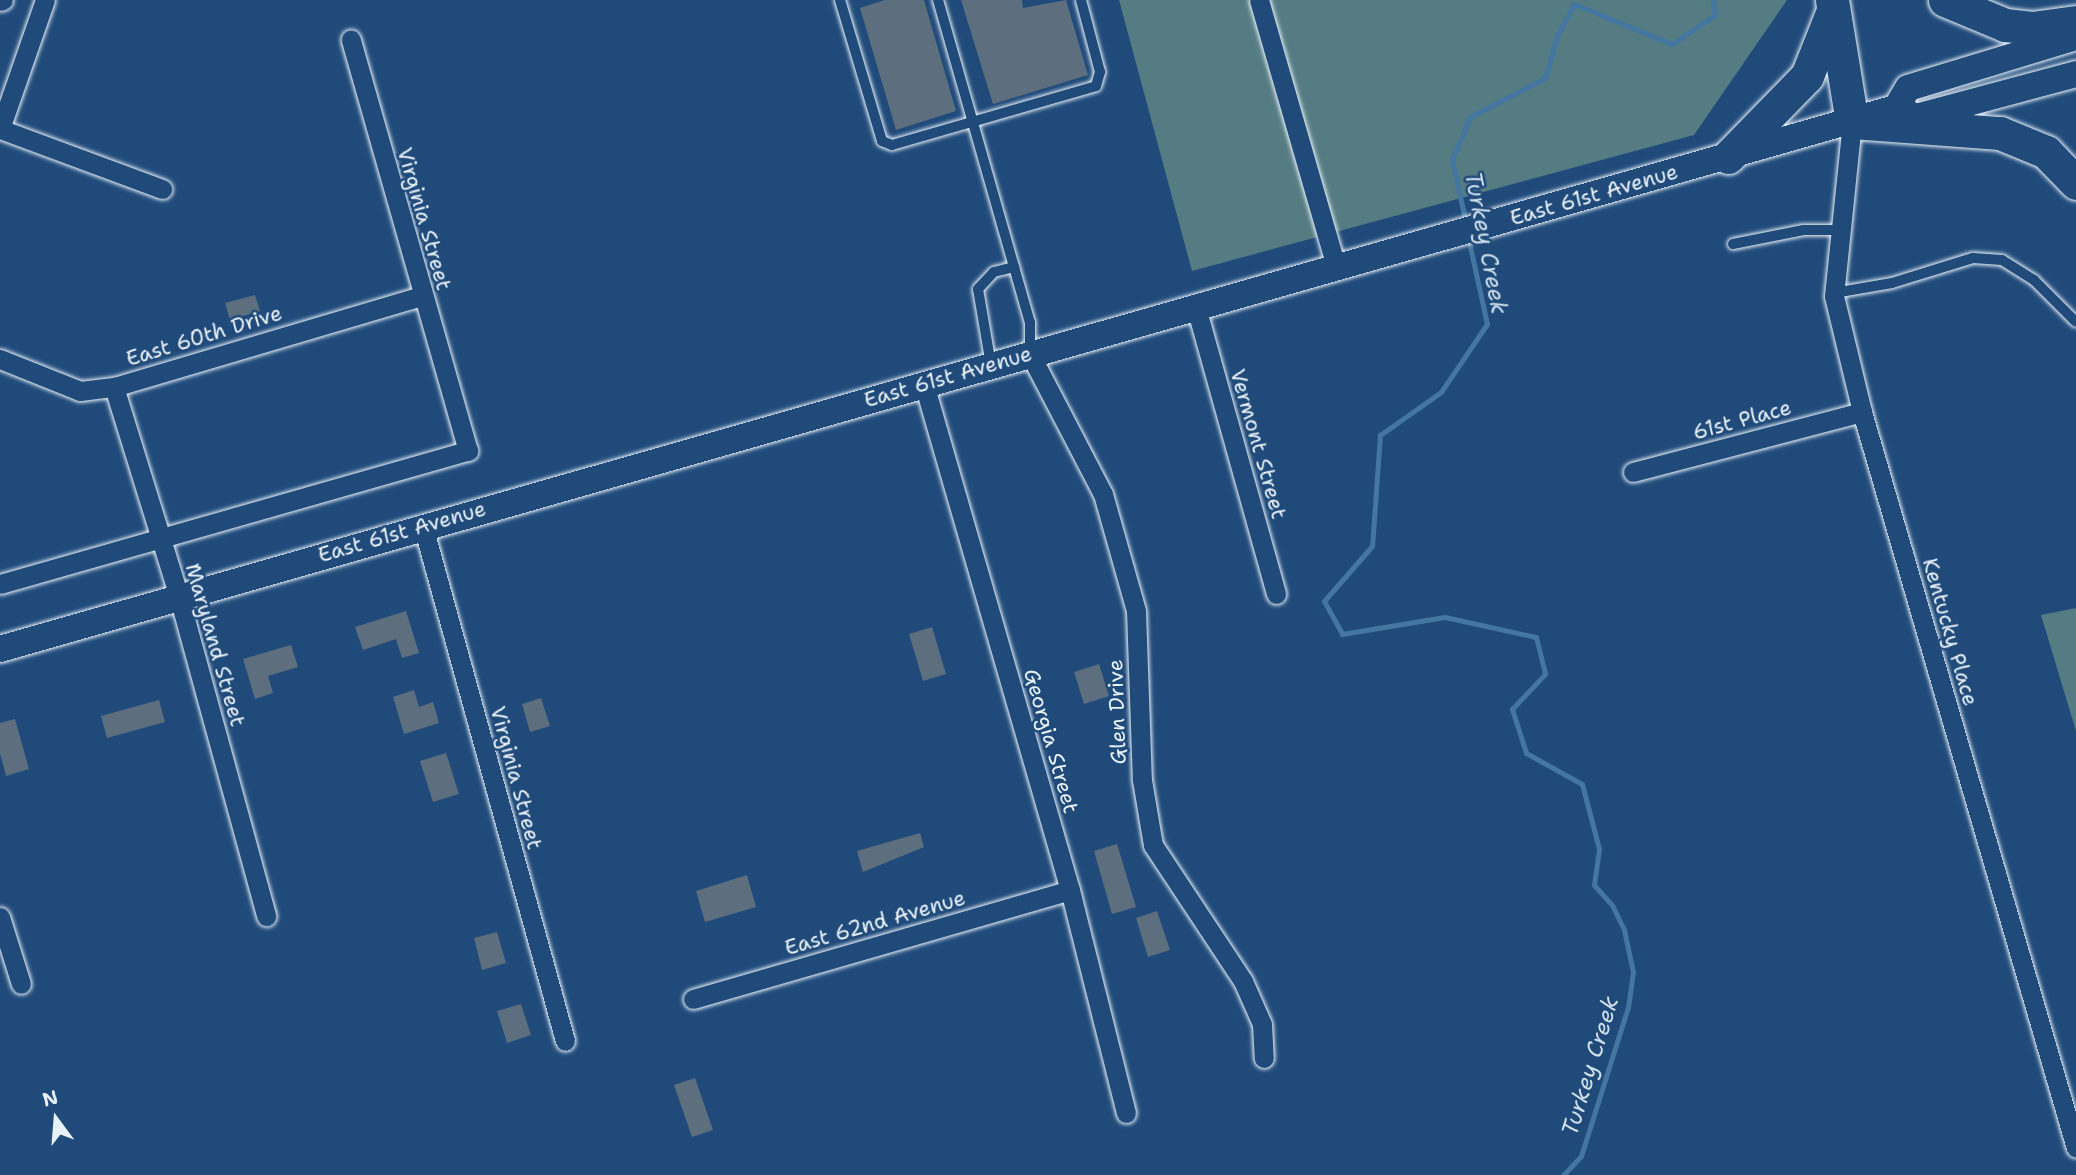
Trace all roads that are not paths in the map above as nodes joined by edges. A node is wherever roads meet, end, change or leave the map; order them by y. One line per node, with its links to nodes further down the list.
1 (46, 0): 15 (street)
2 (840, 0): 14 (lane)
3 (938, 0): 14 (lane)
4 (1081, 0): 14 (lane)
5 (1259, 0): 22 (street)
6 (1945, 0): 8 (highway)
7 (1833, 3): 13 (highway); 16 (highway)
8 (2076, 22)
9 (2076, 37): 12 (main road, East 61st Avenue)
10 (351, 39): 24 (street, Virginia Street)
11 (2076, 74): 12 (main road, East 61st Avenue)
12 (1896, 108): 13 (main road, East 61st Avenue)
13 (1852, 122): 16 (main road, East 61st Avenue); 17 (highway); 19 (street, Kentucky Place)
14 (973, 125): 21 (lane)
15 (0, 129): 18 (street)
16 (1728, 157): 22 (main road, East 61st Avenue)
17 (2076, 183)
18 (162, 189)
19 (1840, 230): 20 (lane); 23 (street, Kentucky Place)
20 (1733, 244)
21 (1014, 267): 27 (lane); 29 (lane)
22 (1336, 268): 25 (main road, East 61st Avenue)
23 (1834, 293): 26 (lane); 32 (street, Kentucky Place)
24 (422, 296): 31 (street, East 60th Drive); 35 (street, Virginia Street)
25 (1196, 307): 27 (main road, East 61st Avenue); 37 (street, Vermont Street)
26 (2076, 322)
27 (1030, 354): 29 (main road, East 61st Avenue); 46 (street, Glen Drive)
28 (0, 359): 31 (street, East 60th Drive)
29 (991, 365): 30 (main road, East 61st Avenue)
30 (924, 384): 34 (main road, East 61st Avenue); 40 (street, Georgia Street)
31 (114, 387): 35 (street, Maryland Street)
32 (1862, 412): 33 (street, 61st Place); 48 (street, Kentucky Place)
33 (1633, 472)
34 (423, 526): 38 (main road, East 61st Avenue); 45 (street, Virginia Street)
35 (161, 539): 36 (street); 38 (street, Maryland Street)
36 (0, 584)
37 (1276, 594)
38 (178, 597): 39 (main road, East 61st Avenue); 41 (street, Maryland Street)
39 (0, 649)
40 (1070, 890): 44 (street, East 62nd Avenue); 47 (street, Georgia Street)
41 (266, 916)
42 (0, 917): 43 (street)
43 (21, 984)
44 (693, 999)
45 (565, 1041)
46 (1264, 1058)
47 (1126, 1113)
48 (2076, 1148)

